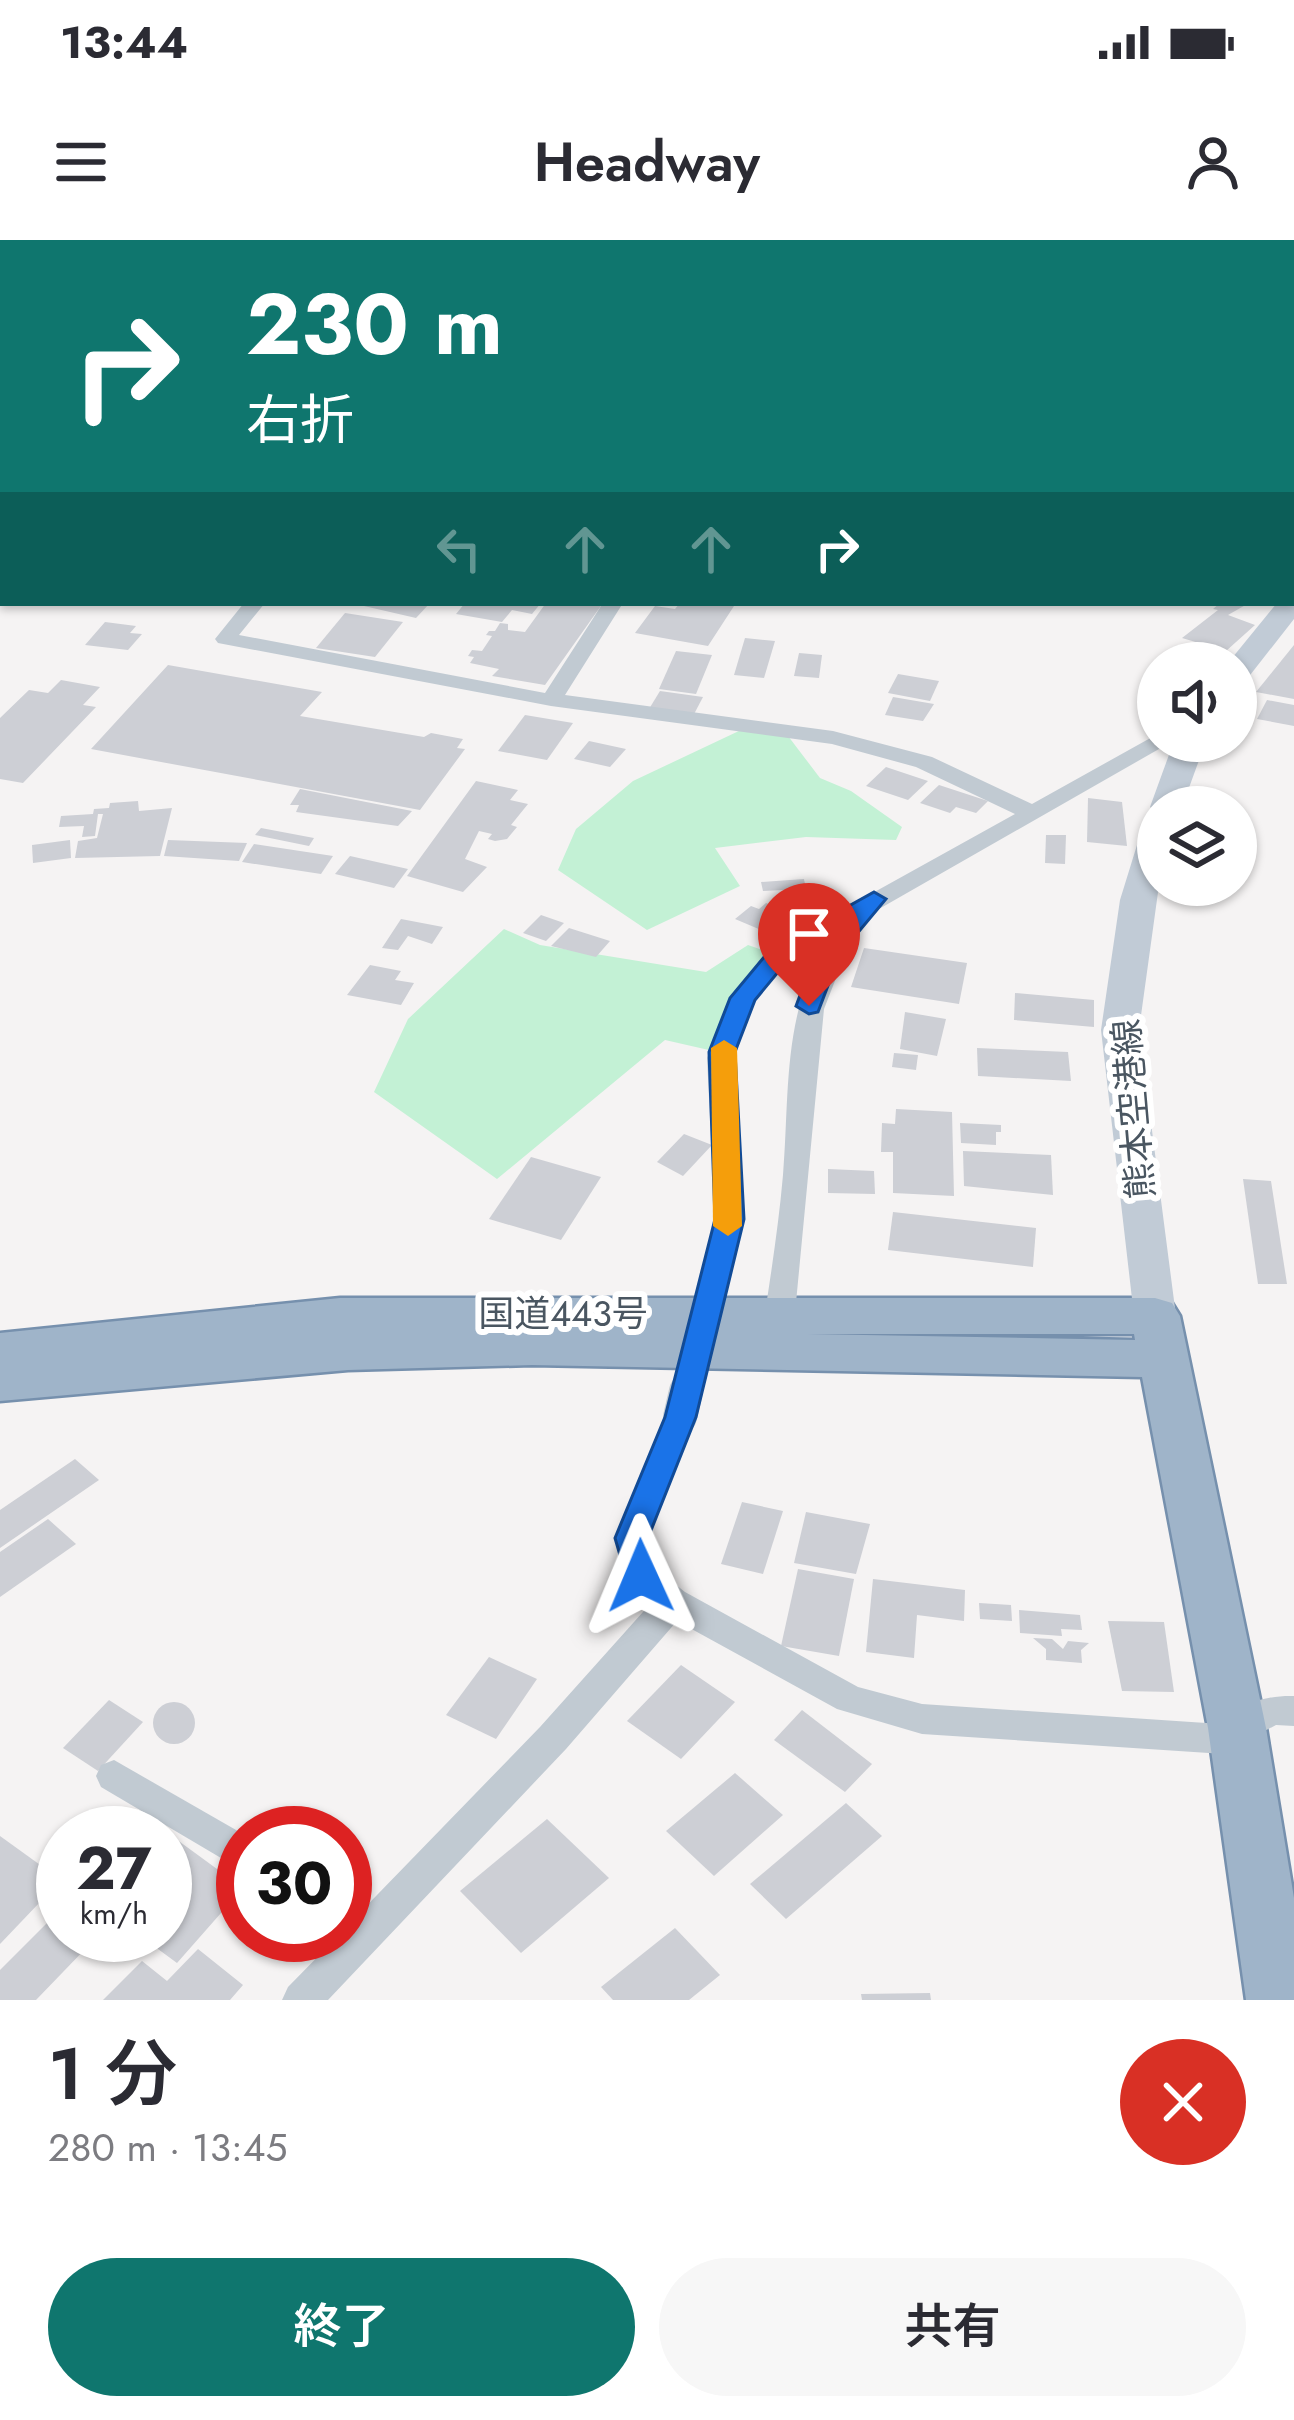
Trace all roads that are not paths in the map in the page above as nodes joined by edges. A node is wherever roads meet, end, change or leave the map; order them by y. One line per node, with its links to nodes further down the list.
1 (252, 606): 5 (street)
2 (611, 606): 5 (street)
3 (1290, 606): 4 (main road)
4 (1257, 647)
5 (550, 700): 7 (street)
6 (1137, 756): 7 (street)
7 (1030, 812): 8 (street)
8 (874, 899): 10 (street); 14 (street, bridge)
9 (1137, 900): 11 (main road, 熊本空港線)
10 (780, 1313): 11 (highway, 国道443号); 12 (highway, 国道443号)
11 (1158, 1338): 13 (highway, 国道443号); 16 (highway)
12 (0, 1351)
13 (0, 1382)
14 (673, 1602): 16 (street); 19 (street)
15 (1294, 1711): 16 (street)
16 (1238, 1734): 22 (highway)
17 (114, 1775): 18 (street)
18 (216, 1837)
19 (372, 1909)
20 (329, 1962): 21 (street)
21 (302, 2000)
22 (1278, 2000)

